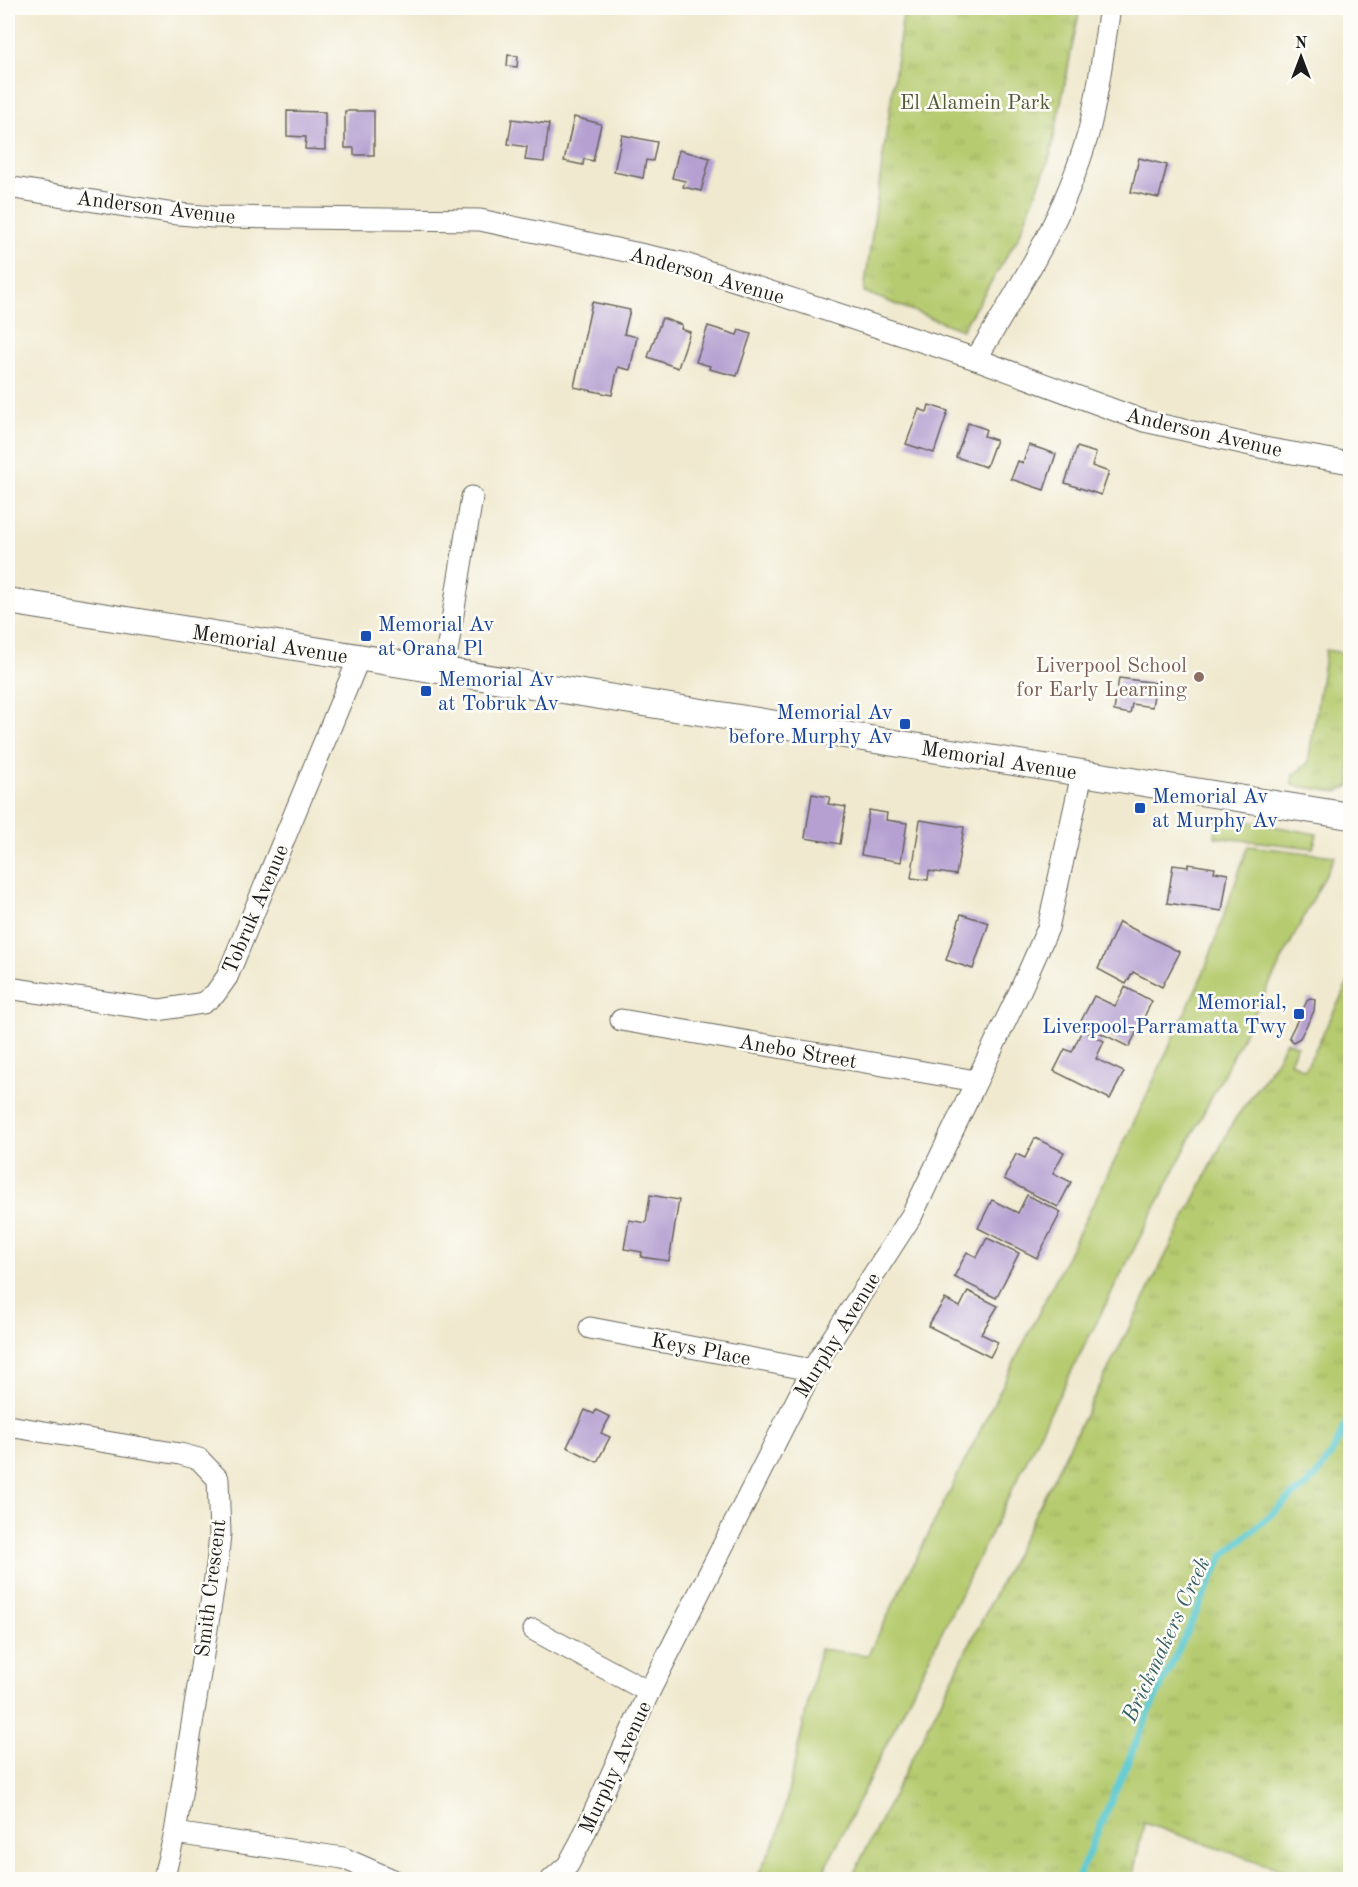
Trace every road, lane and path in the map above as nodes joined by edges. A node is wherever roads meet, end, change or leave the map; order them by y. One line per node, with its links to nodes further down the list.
1 (1110, 8): 3 (street)
2 (8, 188): 3 (street, Anderson Avenue)
3 (976, 359): 4 (street, Anderson Avenue)
4 (1350, 462)
5 (472, 497): 8 (street)
6 (8, 601): 7 (street, Memorial Avenue)
7 (359, 658): 8 (street, Memorial Avenue); 11 (street, Tobruk Avenue)
8 (444, 670): 9 (street, Memorial Avenue)
9 (1082, 774): 10 (street, Memorial Avenue); 13 (street, Murphy Avenue)
10 (1350, 816)
11 (8, 988)
12 (621, 1020): 13 (street, Anebo Street)
13 (976, 1081): 15 (street, Murphy Avenue)
14 (590, 1328): 15 (street, Keys Place)
15 (812, 1370): 18 (street, Murphy Avenue)
16 (8, 1426): 19 (street, Smith Crescent)
17 (534, 1630): 18 (street)
18 (649, 1692): 22 (street, Murphy Avenue)
19 (175, 1833): 20 (street, Smith Crescent); 21 (street)
20 (163, 1880)
21 (393, 1880)
22 (551, 1880)

